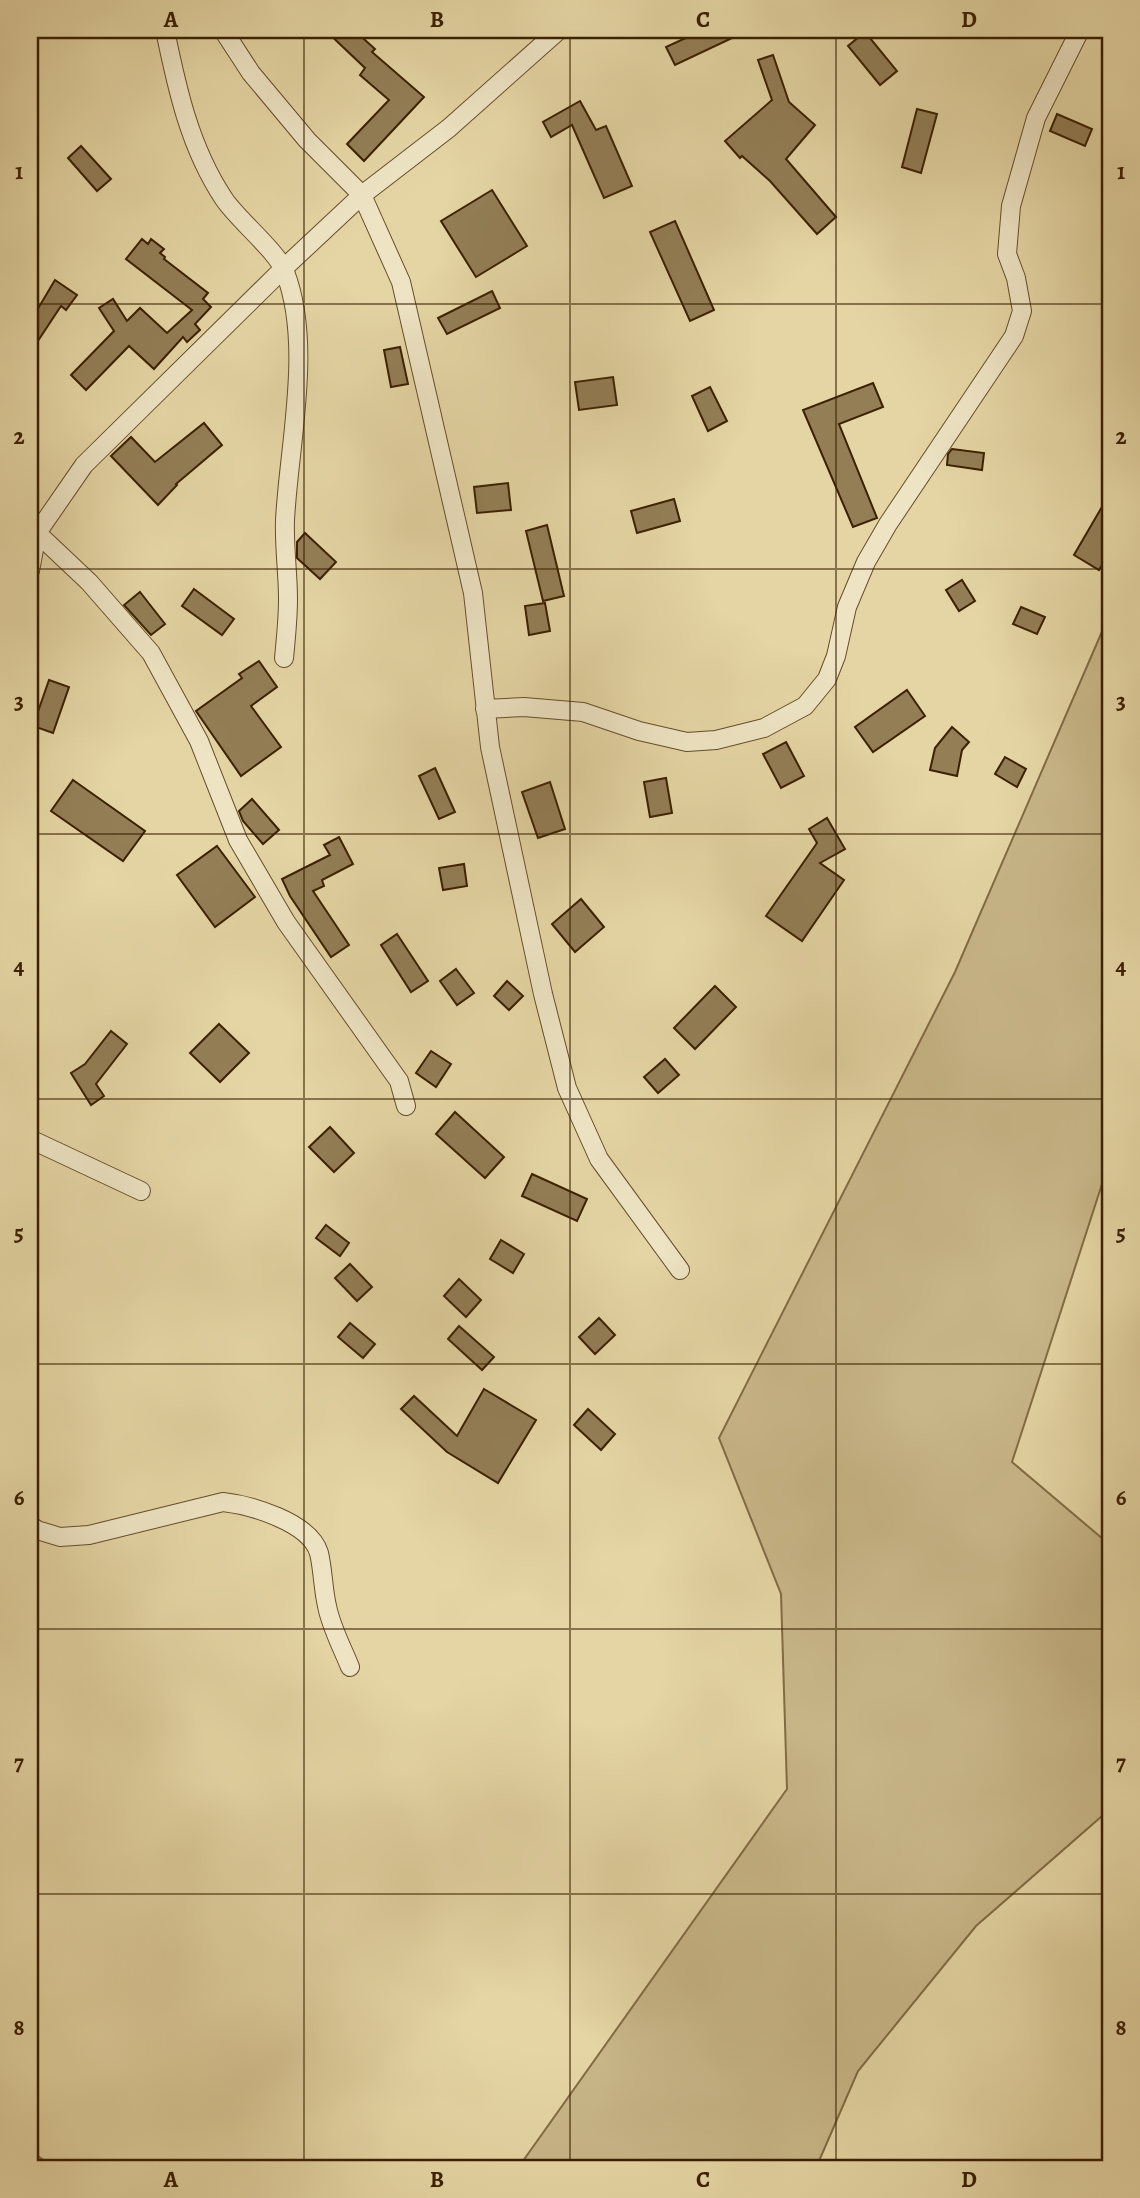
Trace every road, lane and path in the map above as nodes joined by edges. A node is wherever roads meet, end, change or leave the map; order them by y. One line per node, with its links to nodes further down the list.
1 (165, 30): 6 (street)
2 (223, 30): 5 (street)
3 (559, 30): 5 (street)
4 (1080, 30): 10 (street)
5 (362, 195): 6 (street); 10 (street)
6 (284, 268): 7 (street); 9 (street)
7 (33, 536): 8 (street); 11 (street)
8 (30, 571)
9 (284, 658)
10 (485, 709): 14 (street)
11 (406, 1107)
12 (30, 1139): 13 (street)
13 (141, 1191)
14 (680, 1270)
15 (30, 1525): 16 (street)
16 (350, 1667)

